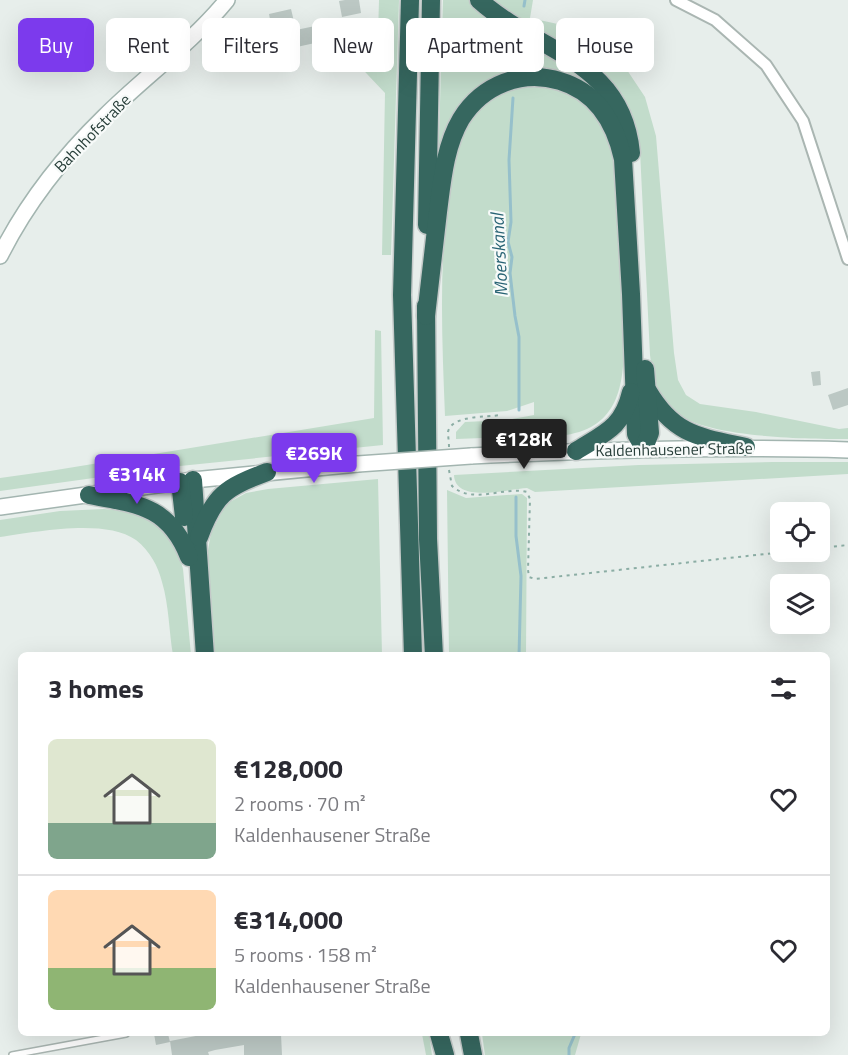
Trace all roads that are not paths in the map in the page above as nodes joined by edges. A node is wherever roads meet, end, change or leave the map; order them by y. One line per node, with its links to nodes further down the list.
1 (227, 0): 6 (main road, Bahnhofstraße)
2 (410, 0): 19 (highway)
3 (431, 0): 8 (highway)
4 (479, 0): 9 (highway)
5 (676, 0): 7 (street)
6 (0, 256)
7 (848, 259)
8 (426, 316): 9 (highway); 24 (highway)
9 (641, 384): 10 (highway); 11 (highway); 13 (highway)
10 (746, 447): 11 (main road, Kaldenhausener Straße); 12 (main road, Kaldenhausener Straße)
11 (644, 448): 13 (main road, Kaldenhausener Straße)
12 (848, 450)
13 (576, 451): 14 (main road, Kaldenhausener Straße, bridge)
14 (267, 472): 15 (main road, Kaldenhausener Straße); 18 (highway)
15 (187, 481): 16 (main road, Kaldenhausener Straße); 18 (highway)
16 (89, 495): 17 (main road, Kaldenhausener Straße); 18 (highway)
17 (1, 507)
18 (193, 549): 20 (highway); 21 (highway)
19 (410, 603): 22 (highway); 23 (highway)
20 (198, 652)
21 (205, 652)
22 (403, 652)
23 (413, 652)
24 (434, 652)
25 (115, 1036): 29 (lane)
26 (440, 1036): 30 (highway)
27 (447, 1036): 31 (highway)
28 (470, 1036): 32 (highway)
29 (12, 1055)
30 (445, 1055)
31 (450, 1055)
32 (473, 1055)

